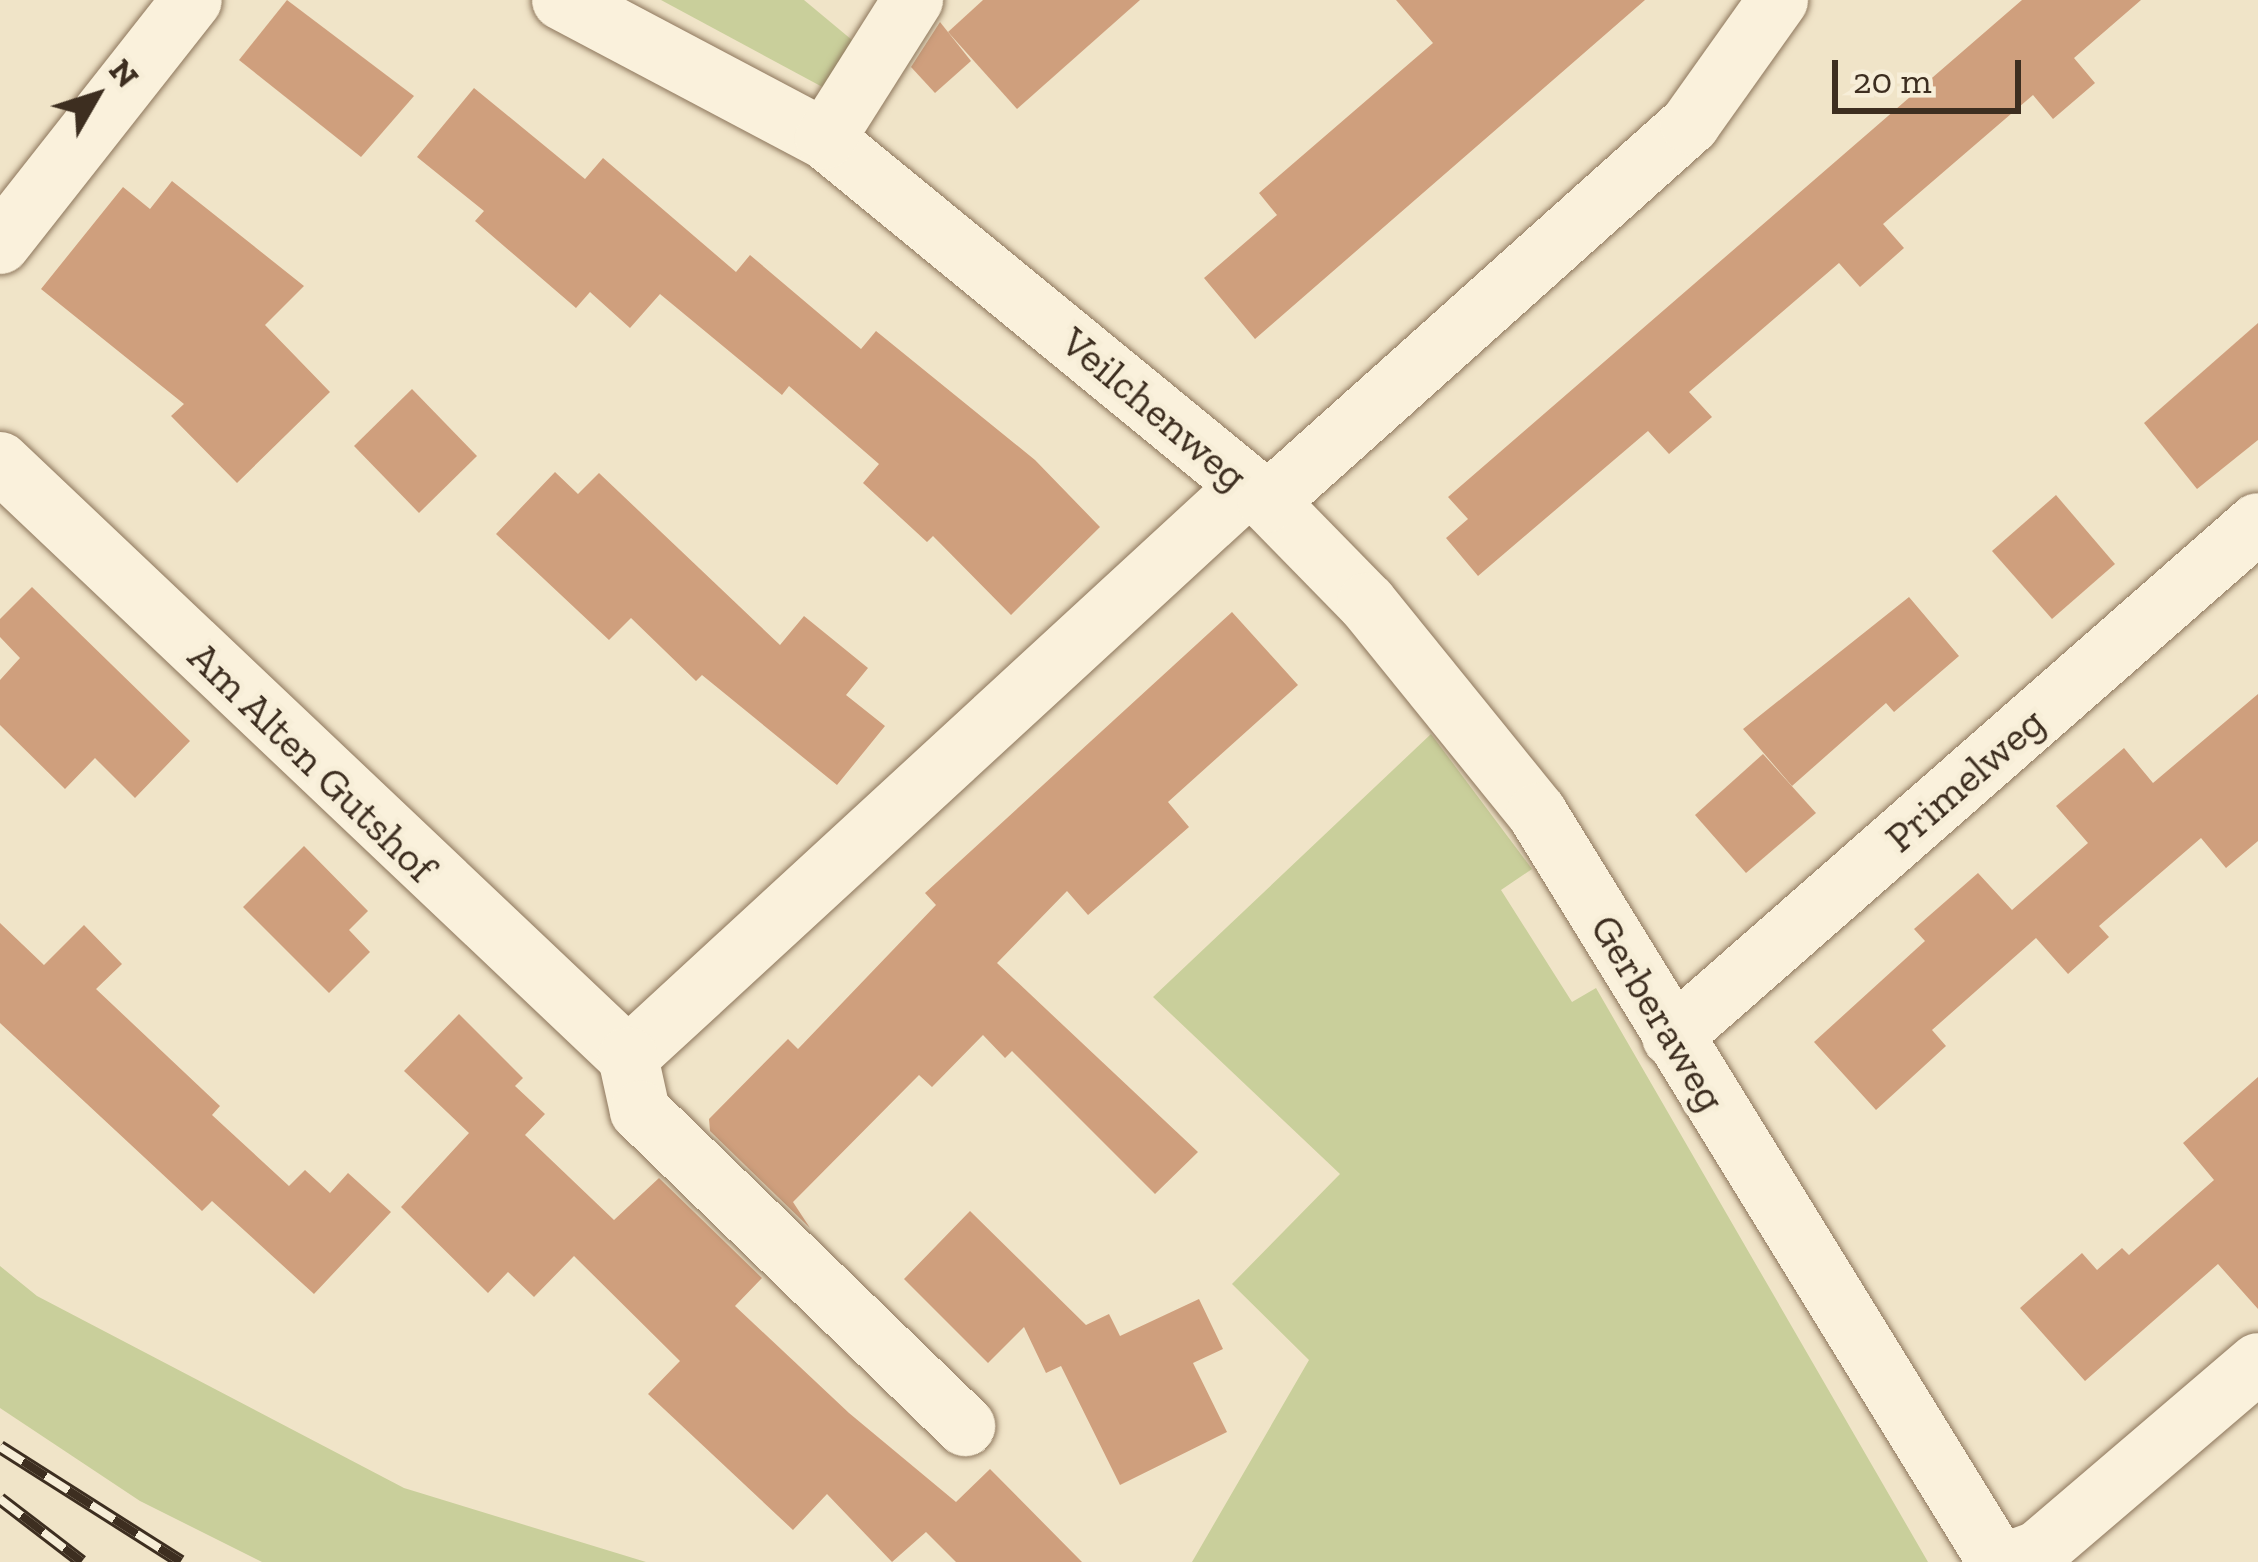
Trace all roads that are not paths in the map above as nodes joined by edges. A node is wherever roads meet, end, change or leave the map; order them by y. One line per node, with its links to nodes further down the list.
1 (191, 0): 6 (street)
2 (562, 0): 5 (street, Veilchenweg)
3 (914, 0): 5 (street)
4 (1778, 0): 8 (street, Veilchenweg)
5 (825, 139): 8 (street, Veilchenweg)
6 (0, 244)
7 (0, 462): 11 (street, Am Alten Gutshof)
8 (1257, 494): 10 (street, Gerberaweg); 11 (street)
9 (2258, 524): 10 (street, Primelweg)
10 (1672, 1036): 14 (street, Gerberaweg)
11 (628, 1057): 13 (street)
12 (2258, 1363): 15 (street)
13 (965, 1426)
14 (1998, 1562)
15 (2008, 1562)

